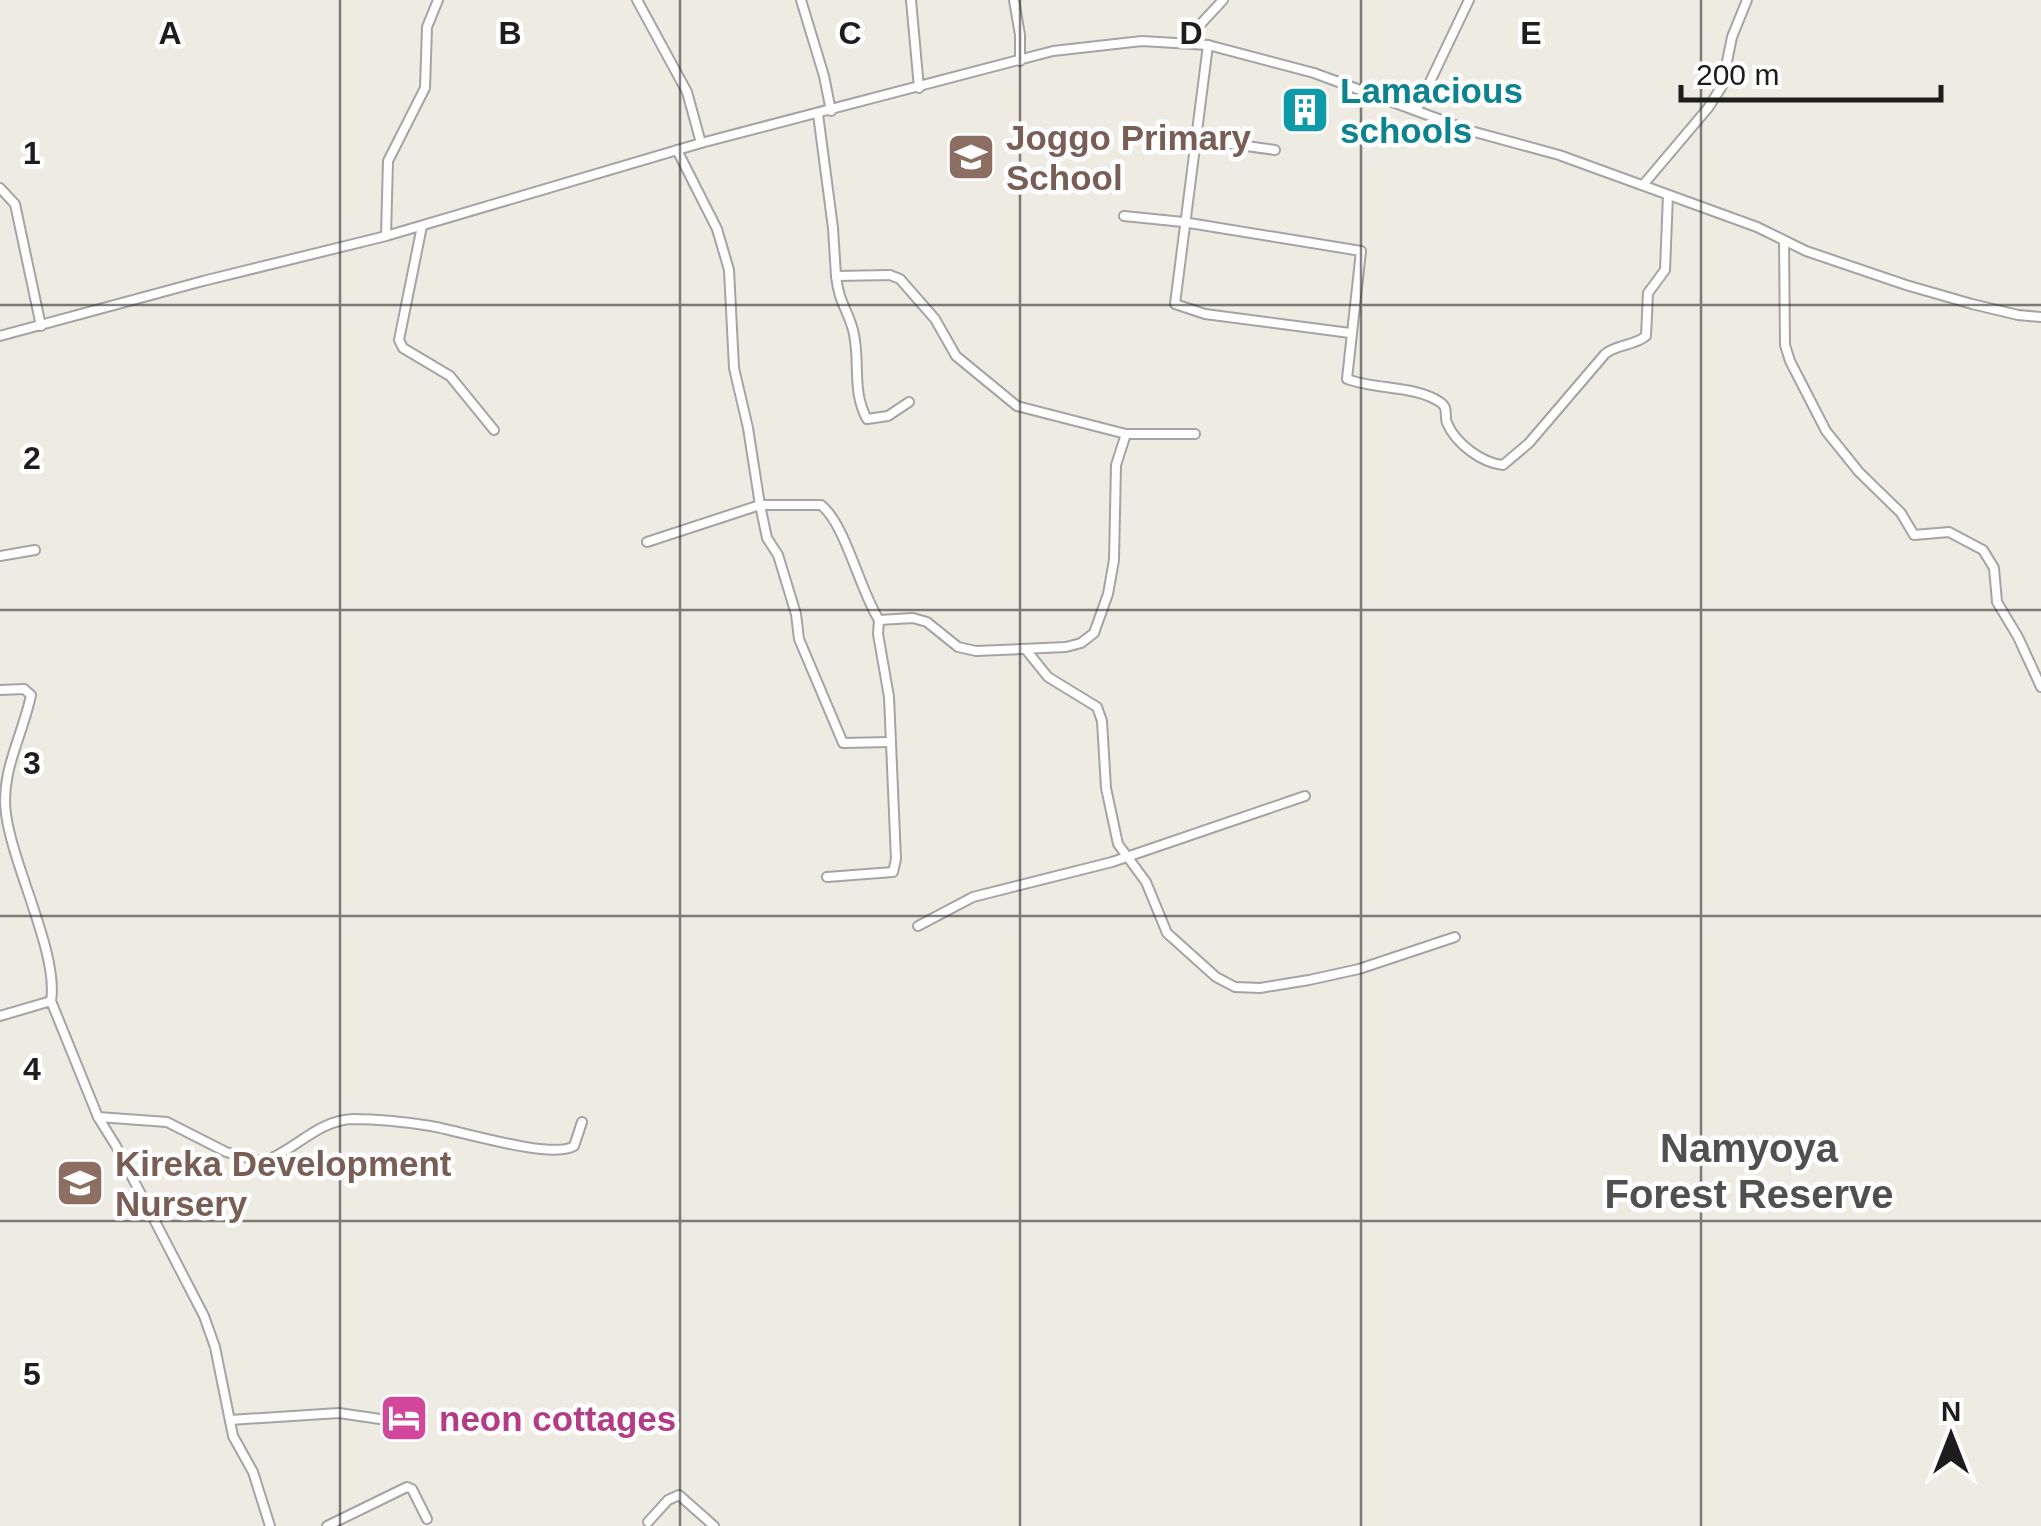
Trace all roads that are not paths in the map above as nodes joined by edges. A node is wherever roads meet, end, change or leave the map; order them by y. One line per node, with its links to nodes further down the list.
1 (438, 0): 26 (street)
2 (637, 0): 17 (street)
3 (801, 0): 14 (street)
4 (911, 0): 12 (street)
5 (1014, 0): 11 (street)
6 (1224, 0): 9 (street)
7 (1469, 0): 13 (street)
8 (1747, 0): 20 (street)
9 (1184, 42): 10 (street); 11 (street)
10 (1208, 45): 13 (street); 16 (street)
11 (1020, 61): 12 (street)
12 (919, 88): 14 (street)
13 (1417, 109): 20 (street)
14 (830, 111): 15 (street)
15 (818, 114): 17 (street); 28 (street)
16 (1196, 140): 19 (street); 24 (street)
17 (701, 143): 18 (street)
18 (677, 150): 25 (street); 37 (street)
19 (1275, 150)
20 (1642, 185): 22 (street)
21 (0, 188): 30 (street)
22 (1668, 195): 27 (street); 31 (street)
23 (1124, 216): 24 (street)
24 (1183, 222): 31 (street); 31 (street)
25 (422, 226): 26 (street); 34 (street)
26 (386, 236): 30 (street)
27 (1784, 240): 29 (street); 43 (street)
28 (836, 276): 33 (street); 35 (street)
29 (2041, 316)
30 (40, 326): 32 (street)
31 (1350, 334)
32 (0, 336)
33 (909, 402)
34 (494, 430)
35 (1126, 434): 36 (street); 42 (street)
36 (1194, 434)
37 (760, 505): 38 (street); 41 (street); 45 (street)
38 (647, 542)
39 (35, 550): 40 (street)
40 (0, 556)
41 (879, 620): 42 (street); 45 (street)
42 (1027, 651): 47 (street)
43 (2041, 687)
44 (0, 690): 51 (street)
45 (889, 742): 48 (street)
46 (1305, 796): 47 (street)
47 (1125, 856): 49 (street); 50 (street)
48 (827, 877)
49 (918, 926)
50 (1455, 937)
51 (51, 1001): 52 (street); 53 (street)
52 (0, 1016)
53 (98, 1117): 54 (street); 56 (street)
54 (582, 1122)
55 (380, 1419): 56 (street)
56 (230, 1420): 59 (street)
57 (427, 1519): 60 (street)
58 (648, 1522): 61 (street)
59 (270, 1526)
60 (327, 1526)
61 (714, 1526)

